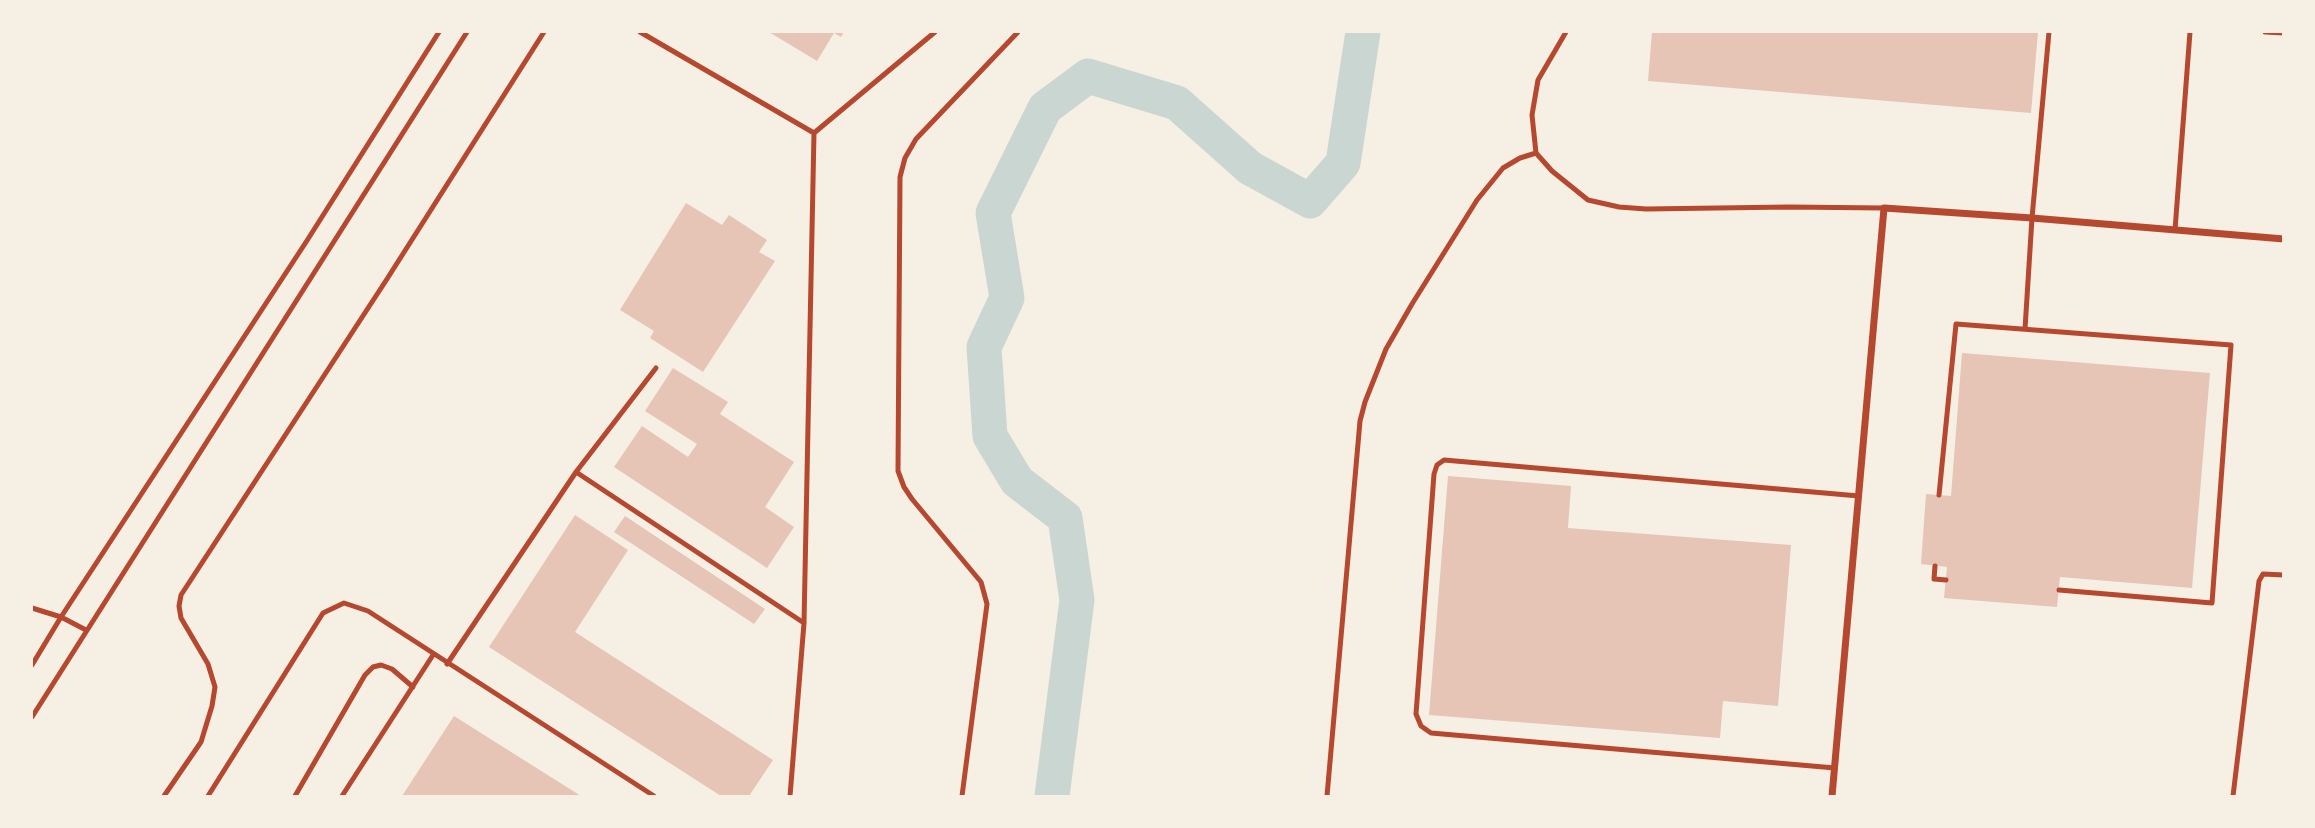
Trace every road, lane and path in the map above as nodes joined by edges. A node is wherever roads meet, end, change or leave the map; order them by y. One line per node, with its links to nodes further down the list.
1 (439, 32): 28 (lane)
2 (467, 32): 30 (lane)
3 (544, 32): 37 (lane)
4 (640, 32): 12 (lane)
5 (935, 32): 12 (lane)
6 (1018, 32): 43 (lane)
7 (1566, 32): 13 (lane)
8 (2049, 32): 15 (lane)
9 (2190, 32): 16 (lane)
10 (2265, 32): 11 (lane)
11 (2284, 33)
12 (814, 133): 29 (lane)
13 (1536, 153): 14 (lane); 44 (lane)
14 (1884, 208): 15 (street); 22 (street)
15 (2032, 218): 16 (street); 18 (lane)
16 (2175, 230): 17 (street)
17 (2284, 239)
18 (2025, 329): 21 (lane); 26 (lane)
19 (656, 368): 20 (lane)
20 (576, 472): 29 (lane); 32 (lane)
21 (1939, 495)
22 (1858, 496): 36 (street); 36 (lane)
23 (1935, 566): 25 (lane)
24 (2284, 575): 46 (lane)
25 (1945, 580)
26 (2059, 590)
27 (32, 608): 28 (lane)
28 (61, 617): 30 (lane); 33 (lane)
29 (804, 623): 42 (lane)
30 (86, 630): 35 (lane)
31 (433, 655): 32 (lane); 34 (lane); 38 (lane)
32 (447, 664): 41 (lane)
33 (32, 665)
34 (413, 687): 39 (lane); 40 (lane)
35 (32, 717)
36 (1835, 768): 45 (street)
37 (164, 796)
38 (208, 796)
39 (295, 796)
40 (342, 796)
41 (654, 796)
42 (790, 796)
43 (962, 796)
44 (1327, 796)
45 (1832, 796)
46 (2232, 796)

